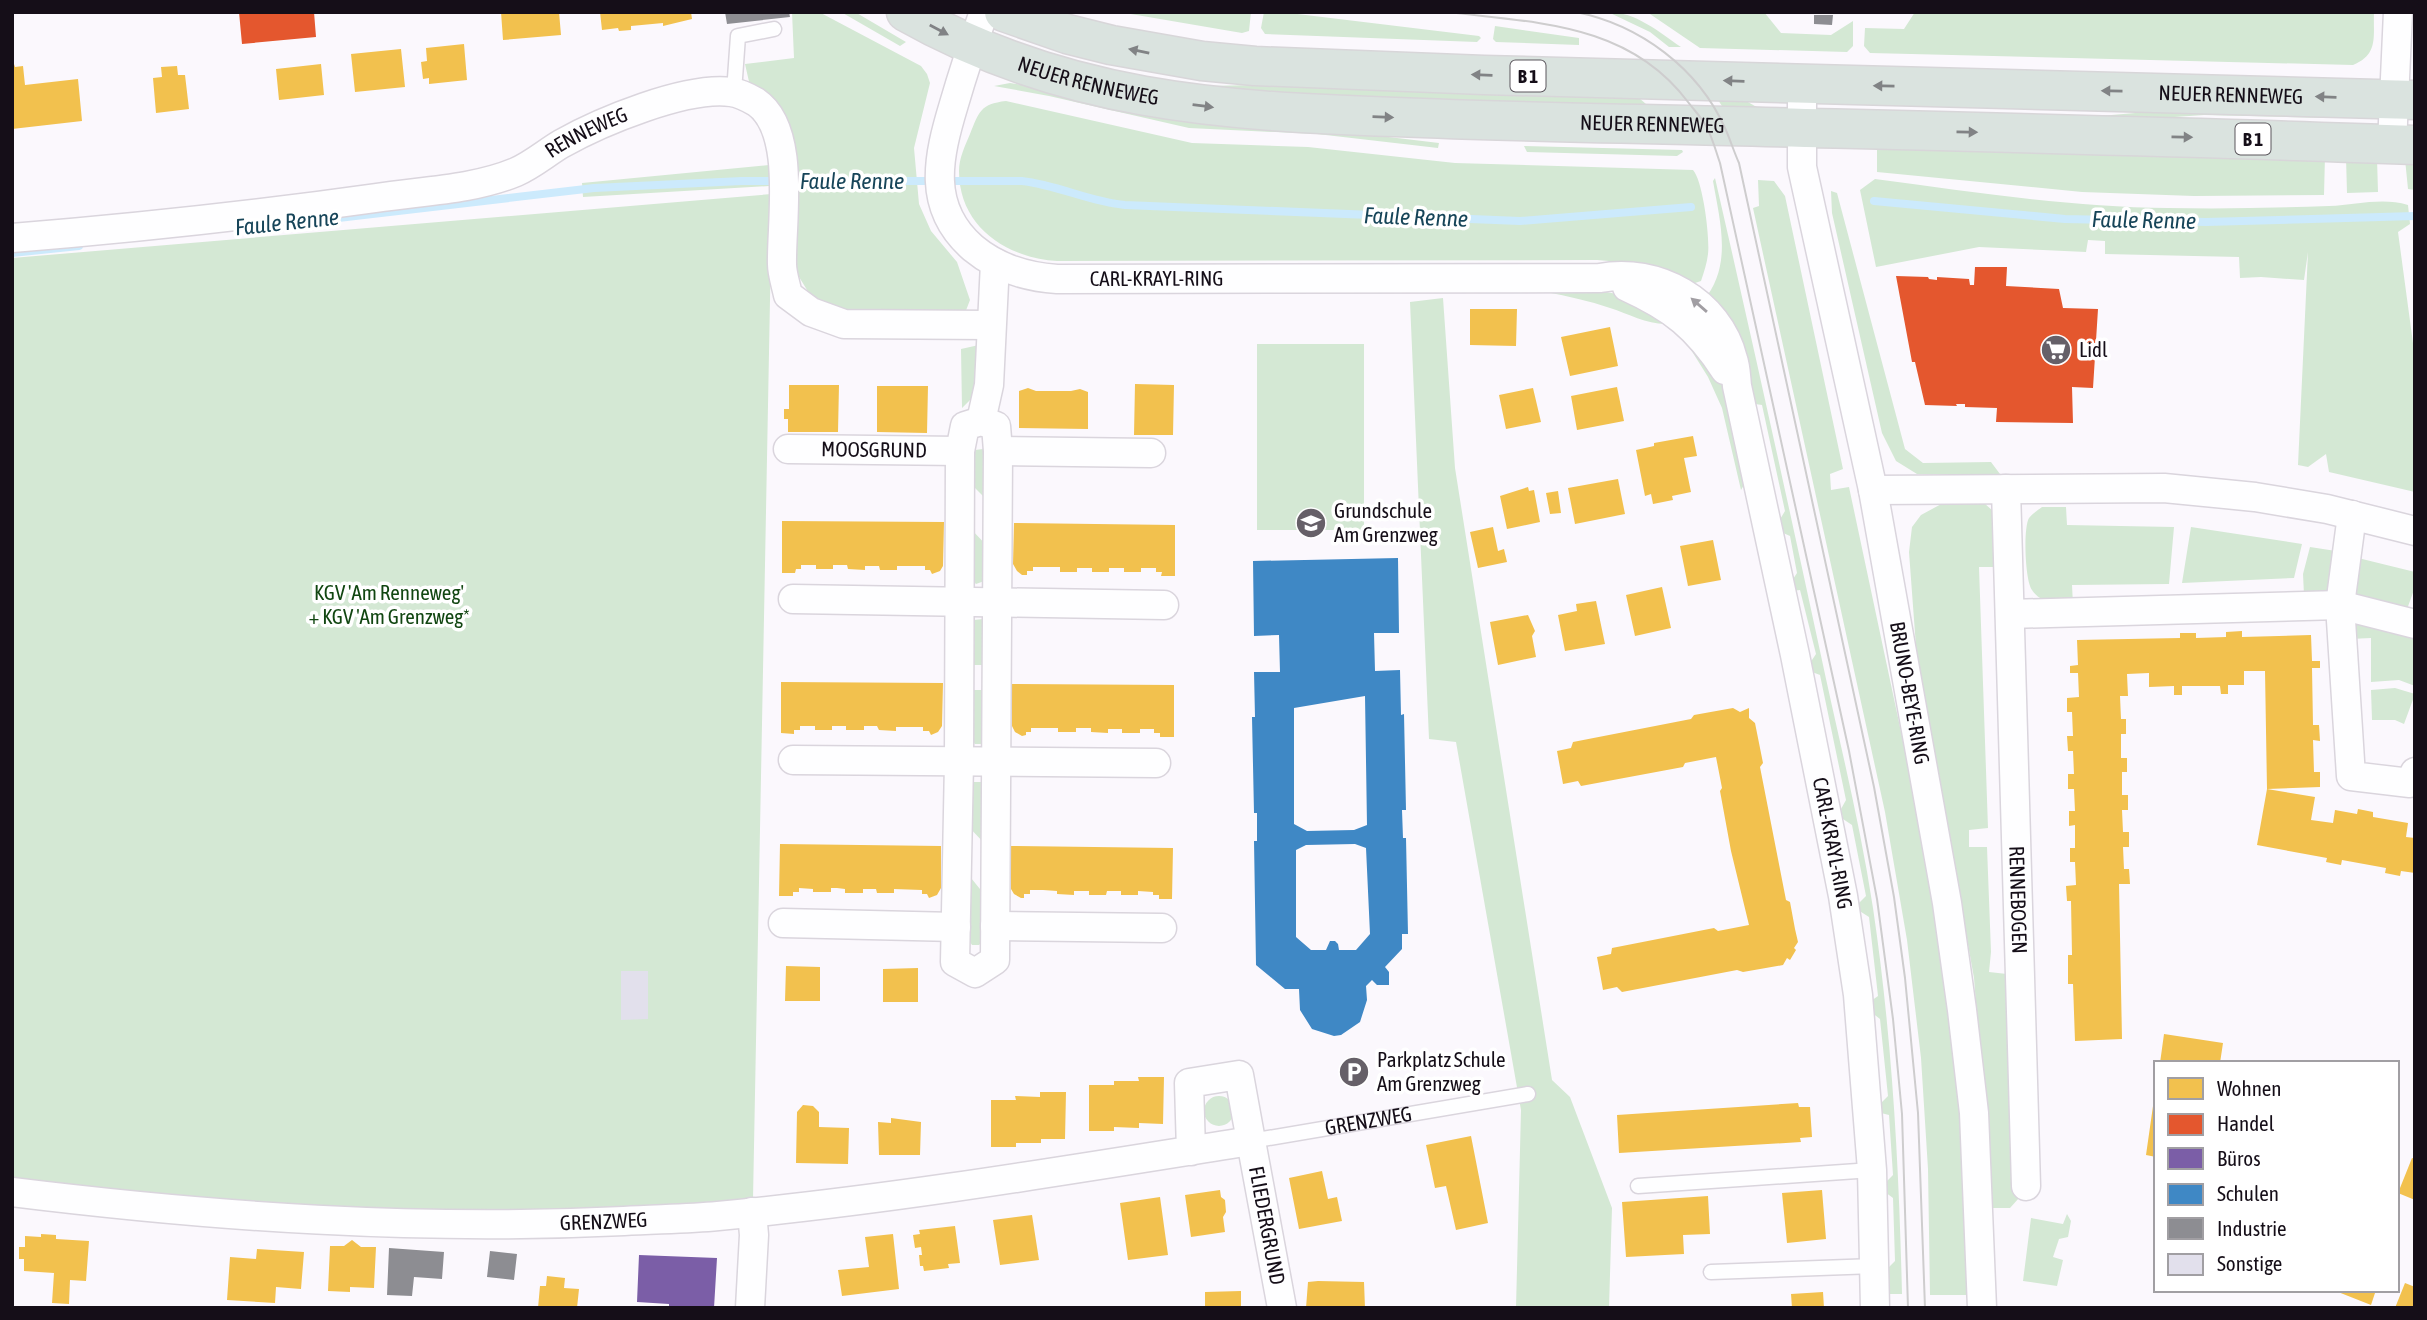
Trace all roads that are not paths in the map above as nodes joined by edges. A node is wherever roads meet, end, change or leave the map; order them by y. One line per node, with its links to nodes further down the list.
1 (906, 12): 5 (main road, NEUER RENNEWEG / B 1, one-way to 5)
2 (1004, 12): 6 (main road, NEUER RENNEWEG / B 1, one-way to 2)
3 (2398, 12): 8 (street)
4 (774, 29): 7 (lane)
5 (978, 29): 9 (main road, NEUER RENNEWEG / B 1, one-way to 9); 12 (street, CARL-KRAYL-RING)
6 (1802, 84): 8 (main road, NEUER RENNEWEG / B 1, one-way to 6); 9 (street, BRUNO-BEYE-RING)
7 (732, 92): 11 (street, RENNEWEG); 13 (street)
8 (2404, 99): 10 (street)
9 (1801, 128): 10 (main road, NEUER RENNEWEG / B 1, one-way to 10); 20 (street, BRUNO-BEYE-RING)
10 (2403, 144)
11 (12, 238)
12 (995, 263): 13 (street); 42 (street, CARL-KRAYL-RING)
13 (990, 325): 14 (street)
14 (981, 421): 16 (street); 17 (street)
15 (788, 449): 16 (street, MOOSGRUND)
16 (960, 451): 24 (street)
17 (998, 451): 18 (street); 25 (street)
18 (1151, 453)
19 (2006, 489): 20 (street); 21 (street); 28 (street, RENNEBOGEN)
20 (1873, 490): 52 (street, BRUNO-BEYE-RING)
21 (2351, 515): 22 (street); 27 (street)
22 (2415, 531)
23 (793, 599): 24 (street)
24 (960, 601): 25 (street); 31 (street)
25 (997, 602): 26 (street); 32 (street)
26 (1164, 605)
27 (2340, 605): 28 (street); 29 (street); 34 (street)
28 (2010, 614): 44 (street, RENNEBOGEN)
29 (2415, 624)
30 (793, 760): 31 (street)
31 (959, 762): 32 (street); 37 (street)
32 (997, 762): 33 (street); 36 (street)
33 (1156, 763)
34 (2415, 772)
35 (783, 923): 37 (street)
36 (995, 926): 37 (street); 38 (street)
37 (956, 927)
38 (1162, 928)
39 (1528, 1094): 40 (lane, GRENZWEG)
40 (1251, 1142): 41 (street, GRENZWEG); 41 (street); 50 (street, FLIEDERGRUND)
41 (1191, 1151): 46 (street, GRENZWEG)
42 (1872, 1170): 43 (lane); 47 (street, CARL-KRAYL-RING)
43 (1637, 1186)
44 (2026, 1186)
45 (12, 1192): 46 (street, GRENZWEG)
46 (752, 1212): 49 (street)
47 (1875, 1266): 48 (lane); 51 (street, CARL-KRAYL-RING)
48 (1711, 1272)
49 (750, 1308)
50 (1282, 1308)
51 (1875, 1308)
52 (1982, 1308)

